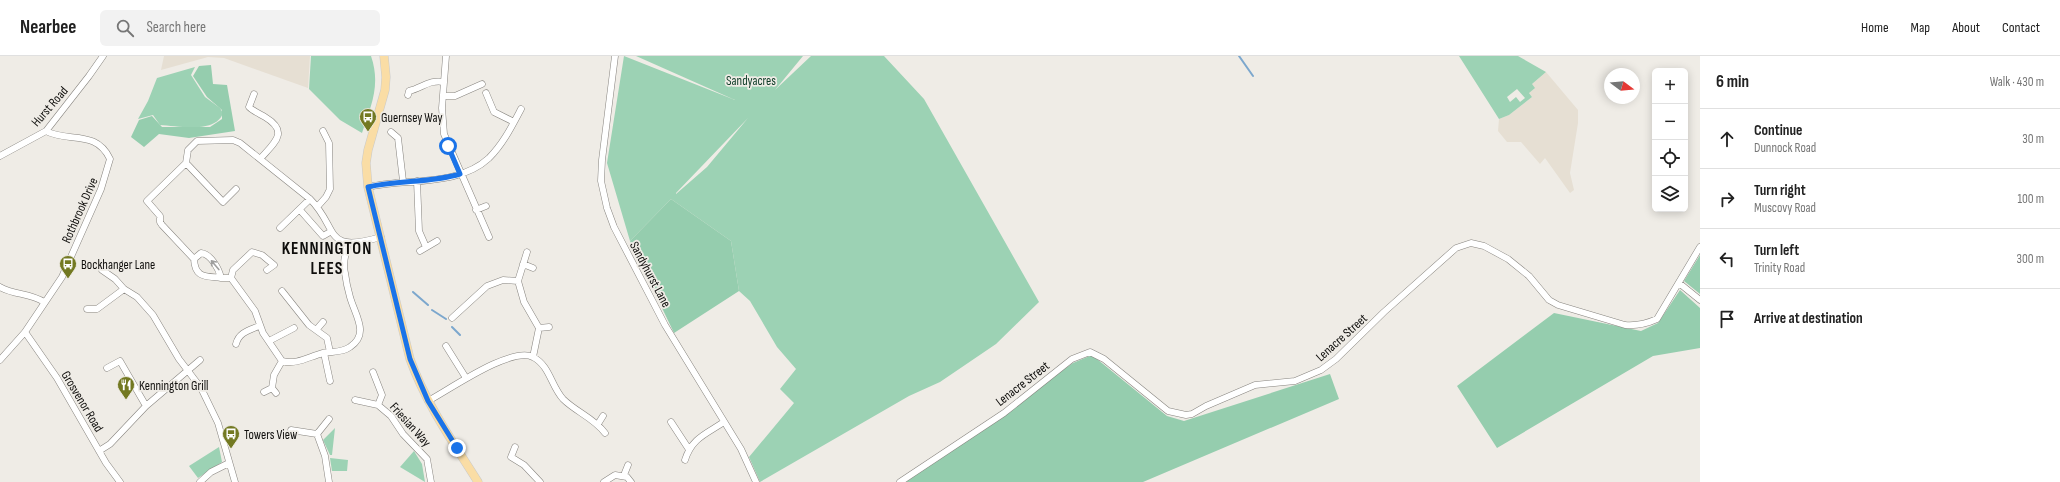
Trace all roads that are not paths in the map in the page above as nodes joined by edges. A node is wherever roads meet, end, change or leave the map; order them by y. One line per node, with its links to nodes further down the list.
1 (103, 56): 13 (street, Hurst Road)
2 (384, 56): 22 (main road)
3 (446, 56): 5 (street)
4 (615, 56): 85 (street, Sandyhurst Lane)
5 (444, 82): 9 (street); 10 (street)
6 (482, 84): 10 (street)
7 (486, 93): 12 (street)
8 (254, 94): 17 (street)
9 (408, 95)
10 (443, 96): 19 (street)
11 (521, 109): 12 (street)
12 (514, 122): 19 (street)
13 (46, 131): 16 (street, Hurst Road); 52 (street, Rothbrook Drive)
14 (323, 131): 25 (street)
15 (391, 132): 21 (street)
16 (0, 156)
17 (260, 159): 18 (street); 24 (street)
18 (186, 163): 23 (street); 39 (street)
19 (460, 174): 20 (street); 28 (street)
20 (417, 180): 21 (street); 35 (street)
21 (403, 181): 22 (street)
22 (368, 187): 31 (main road)
23 (236, 189)
24 (310, 199): 25 (street); 27 (street)
25 (318, 206): 30 (street)
26 (486, 206): 28 (street)
27 (300, 210): 29 (street); 30 (street)
28 (476, 210): 32 (street)
29 (280, 228)
30 (330, 232): 34 (street)
31 (381, 237): 34 (street); 79 (main road)
32 (489, 237)
33 (437, 241): 35 (street)
34 (348, 243): 65 (street)
35 (426, 247): 37 (street)
36 (1700, 247): 47 (street, Lenacre Street)
37 (420, 252)
38 (527, 252): 40 (street)
39 (194, 259): 44 (street); 44 (street, one-way to 39)
40 (523, 264): 41 (street); 46 (street)
41 (532, 268)
42 (102, 270): 49 (street)
43 (267, 270): 45 (street)
44 (221, 278): 45 (street)
45 (230, 278): 56 (street)
46 (518, 281): 54 (street); 59 (street)
47 (1679, 283): 51 (street); 107 (street, Lenacre Street)
48 (0, 287): 52 (street)
49 (124, 289): 53 (street); 71 (street)
50 (282, 292): 60 (street)
51 (1700, 300)
52 (44, 302): 61 (street, Rothbrook Drive)
53 (88, 309)
54 (452, 318)
55 (322, 322): 60 (street)
56 (259, 326): 62 (street); 63 (street)
57 (549, 327): 59 (street)
58 (294, 328): 62 (street)
59 (539, 328): 66 (street)
60 (317, 329): 65 (street)
61 (25, 332): 67 (street, Rothbrook Drive); 92 (street, Grosvenor Road)
62 (269, 341): 69 (street)
63 (236, 344)
64 (446, 346): 73 (street)
65 (327, 353): 69 (street); 74 (street)
66 (532, 357): 73 (street); 86 (street)
67 (0, 360)
68 (200, 360): 71 (street)
69 (282, 361): 75 (street)
70 (107, 368): 80 (street)
71 (189, 370): 80 (street); 94 (street)
72 (374, 372): 81 (street, Friesian Way)
73 (466, 378): 79 (street)
74 (330, 381)
75 (272, 388): 76 (street); 77 (street)
76 (264, 392)
77 (276, 393)
78 (355, 400): 81 (street, Friesian Way)
79 (428, 401): 102 (main road)
80 (146, 406): 92 (street)
81 (378, 406): 101 (street, Friesian Way)
82 (603, 416): 86 (street)
83 (329, 419): 89 (street)
84 (671, 422): 91 (street)
85 (724, 422): 91 (street); 106 (street, Sandyhurst Lane)
86 (598, 424): 88 (street)
87 (291, 430): 89 (street)
88 (605, 433)
89 (317, 434): 100 (street)
90 (515, 447): 103 (street)
91 (688, 448): 93 (street)
92 (99, 451): 97 (street, Grosvenor Road)
93 (685, 460)
94 (229, 463): 98 (street); 99 (street)
95 (628, 464): 96 (street)
96 (624, 476): 104 (street); 105 (street)
97 (120, 482)
98 (200, 482)
99 (234, 482)
100 (329, 482)
101 (431, 482)
102 (478, 482)
103 (540, 482)
104 (604, 482)
105 (631, 482)
106 (756, 482)
107 (900, 482)

